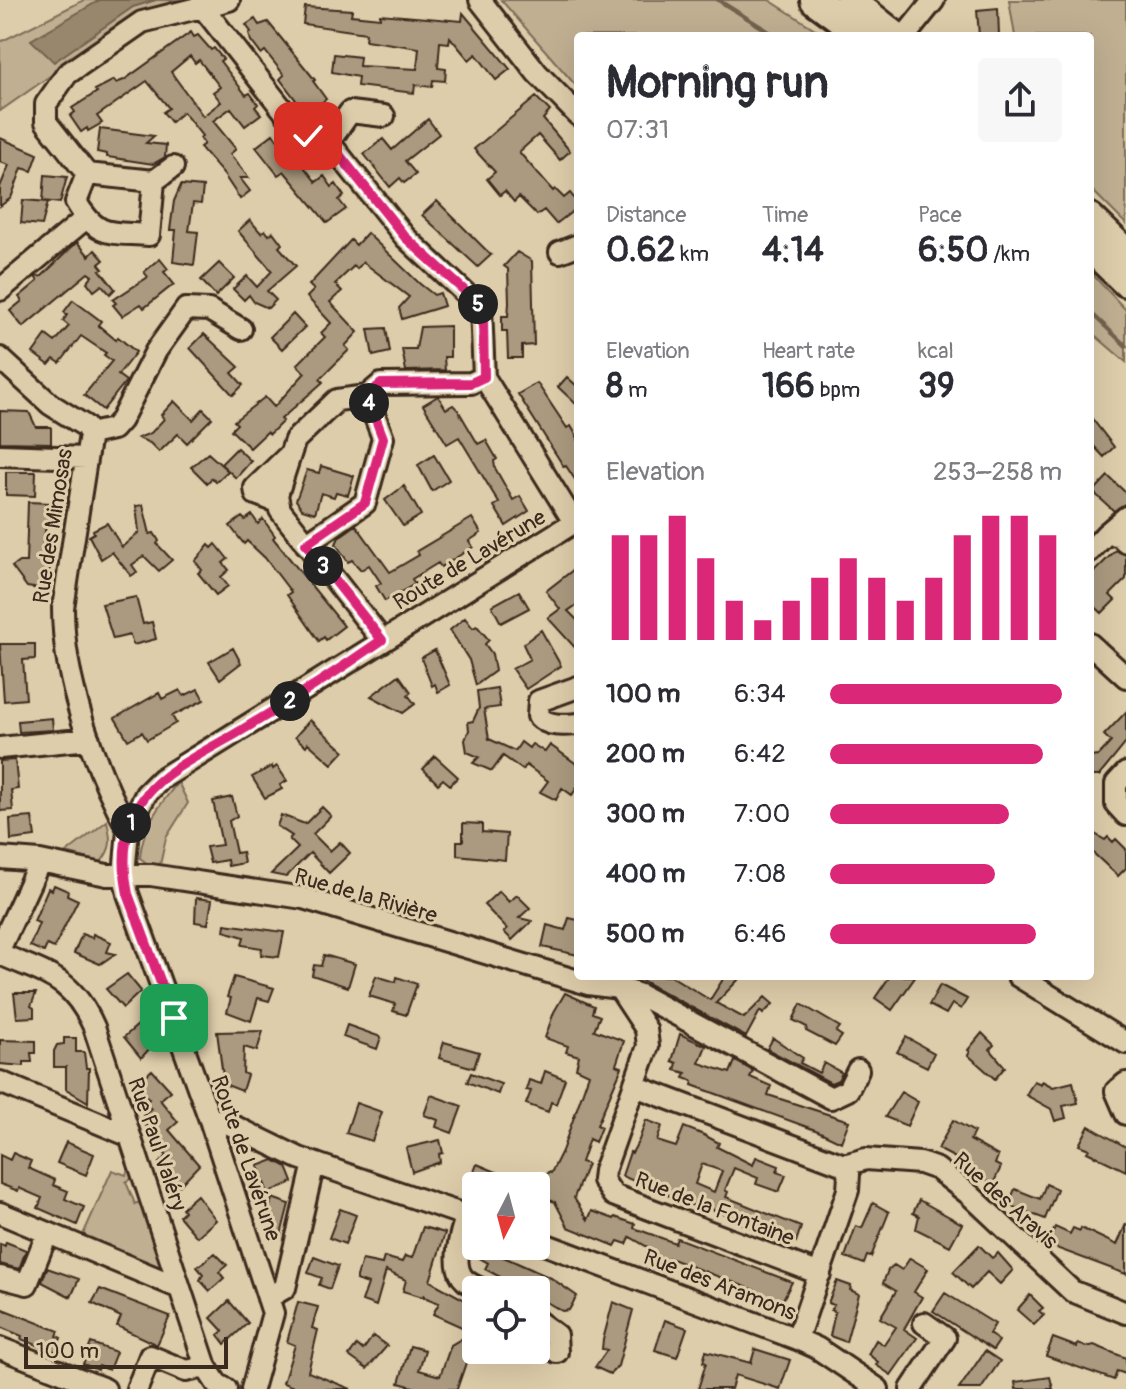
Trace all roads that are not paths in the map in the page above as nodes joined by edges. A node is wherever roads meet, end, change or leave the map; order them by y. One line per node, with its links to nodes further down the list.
1 (229, 0): 6 (street)
2 (480, 0): 10 (street)
3 (815, 0): 7 (highway)
4 (850, 0): 8 (highway)
5 (934, 0): 9 (street)
6 (201, 5): 12 (street); 14 (street)
7 (859, 32)
8 (890, 32)
9 (908, 32)
10 (574, 111)
11 (384, 116): 12 (street)
12 (329, 142): 24 (street)
13 (173, 167): 15 (street)
14 (87, 174): 15 (street); 16 (street)
15 (154, 181): 16 (street)
16 (86, 218): 21 (street)
17 (1094, 222): 19 (highway)
18 (1094, 251): 20 (highway)
19 (1126, 253)
20 (1126, 282)
21 (0, 290)
22 (241, 329): 26 (street)
23 (0, 358): 26 (street, Rue des Mimosas)
24 (484, 377): 25 (street); 30 (street)
25 (367, 396): 34 (street); 34 (street)
26 (90, 434): 28 (street, Rue des Mimosas)
27 (0, 455): 28 (street)
28 (86, 458): 41 (street, Rue des Mimosas)
29 (1126, 517): 32 (street)
30 (574, 518)
31 (574, 522): 36 (street, Route de Lavérune)
32 (1106, 534): 33 (street); 35 (street)
33 (1126, 542)
34 (306, 544): 36 (street)
35 (1094, 547)
36 (382, 640): 45 (street, Route de Lavérune)
37 (1094, 648): 38 (street)
38 (1126, 677)
39 (574, 690): 40 (street)
40 (574, 724)
41 (89, 739): 42 (street); 45 (street, Rue des Mimosas)
42 (0, 748)
43 (1126, 773): 44 (street)
44 (1126, 815)
45 (128, 829): 48 (street, Route de Lavérune)
46 (0, 858): 47 (street, Rue de la Rivière)
47 (40, 861): 48 (street, Rue de la Rivière); 49 (street)
48 (124, 875): 51 (street, Rue de la Rivière); 61 (street, Route de Lavérune)
49 (0, 948)
50 (0, 954): 62 (street, Rue Paul Valéry)
51 (574, 980)
52 (575, 980): 54 (street, Rue de la Rivière)
53 (1024, 980): 55 (street)
54 (619, 982): 56 (street, Rue de la Rivière); 59 (street, Rue de la Fontaine)
55 (1126, 1043)
56 (858, 1070)
57 (0, 1082): 62 (street)
58 (1126, 1083): 60 (street)
59 (635, 1086): 64 (street); 70 (street, Rue de la Fontaine)
60 (1126, 1114)
61 (210, 1120): 63 (street); 74 (street, Route de Lavérune)
62 (130, 1136): 73 (street, Rue Paul Valéry)
63 (314, 1163): 66 (street); 74 (street)
64 (844, 1165): 70 (street); 75 (street, Rue des Aravis)
65 (0, 1213): 67 (street)
66 (462, 1214)
67 (47, 1234): 72 (street); 73 (street)
68 (462, 1235): 71 (street)
69 (550, 1246): 78 (street, Rue des Aramons)
70 (820, 1274): 78 (street)
71 (462, 1276)
72 (0, 1277)
73 (180, 1288): 81 (street, Rue Paul Valéry)
74 (268, 1298): 85 (street, Route de Lavérune)
75 (1126, 1313)
76 (924, 1323): 87 (street)
77 (550, 1330): 80 (street)
78 (797, 1339): 86 (street, Rue des Aramons)
79 (0, 1348): 82 (street)
80 (557, 1352)
81 (206, 1367): 83 (street); 84 (street, Rue Paul Valéry)
82 (105, 1389)
83 (137, 1389)
84 (226, 1389)
85 (252, 1389)
86 (878, 1389)
87 (911, 1389)

